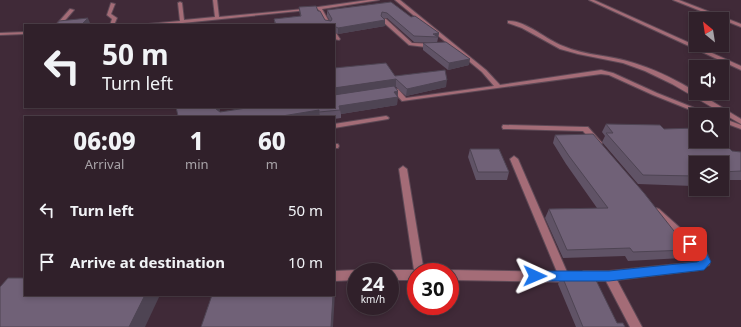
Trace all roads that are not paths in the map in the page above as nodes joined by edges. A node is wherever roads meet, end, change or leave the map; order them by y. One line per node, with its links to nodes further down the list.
1 (215, 0): 10 (street)
2 (377, 0): 8 (street)
3 (397, 0): 24 (street)
4 (591, 0): 26 (street)
5 (675, 0): 18 (street)
6 (180, 3): 12 (street)
7 (112, 4): 15 (street)
8 (319, 7): 10 (street); 17 (street)
9 (72, 10): 14 (street)
10 (217, 18): 12 (street)
11 (384, 20): 25 (street)
12 (182, 21): 16 (street)
13 (510, 22): 31 (street)
14 (59, 24)
15 (112, 24)
16 (164, 24)
17 (328, 24)
18 (741, 26)
19 (24, 33): 20 (street)
20 (0, 34)
21 (335, 36): 22 (street)
22 (337, 39)
23 (445, 45): 24 (street)
24 (452, 45): 27 (street)
25 (437, 46)
26 (741, 68)
27 (498, 87): 28 (street); 29 (street)
28 (381, 93)
29 (691, 108)
30 (386, 118): 33 (street)
31 (741, 122)
32 (729, 123): 35 (street)
33 (335, 126)
34 (506, 127): 36 (street)
35 (741, 127)
36 (604, 151)
37 (514, 159): 45 (street)
38 (403, 169): 40 (street)
39 (651, 205): 44 (street)
40 (418, 263)
41 (459, 275): 45 (street)
42 (335, 276): 43 (street)
43 (347, 276)
44 (609, 276): 45 (street); 46 (street)
45 (564, 277)
46 (636, 327)

